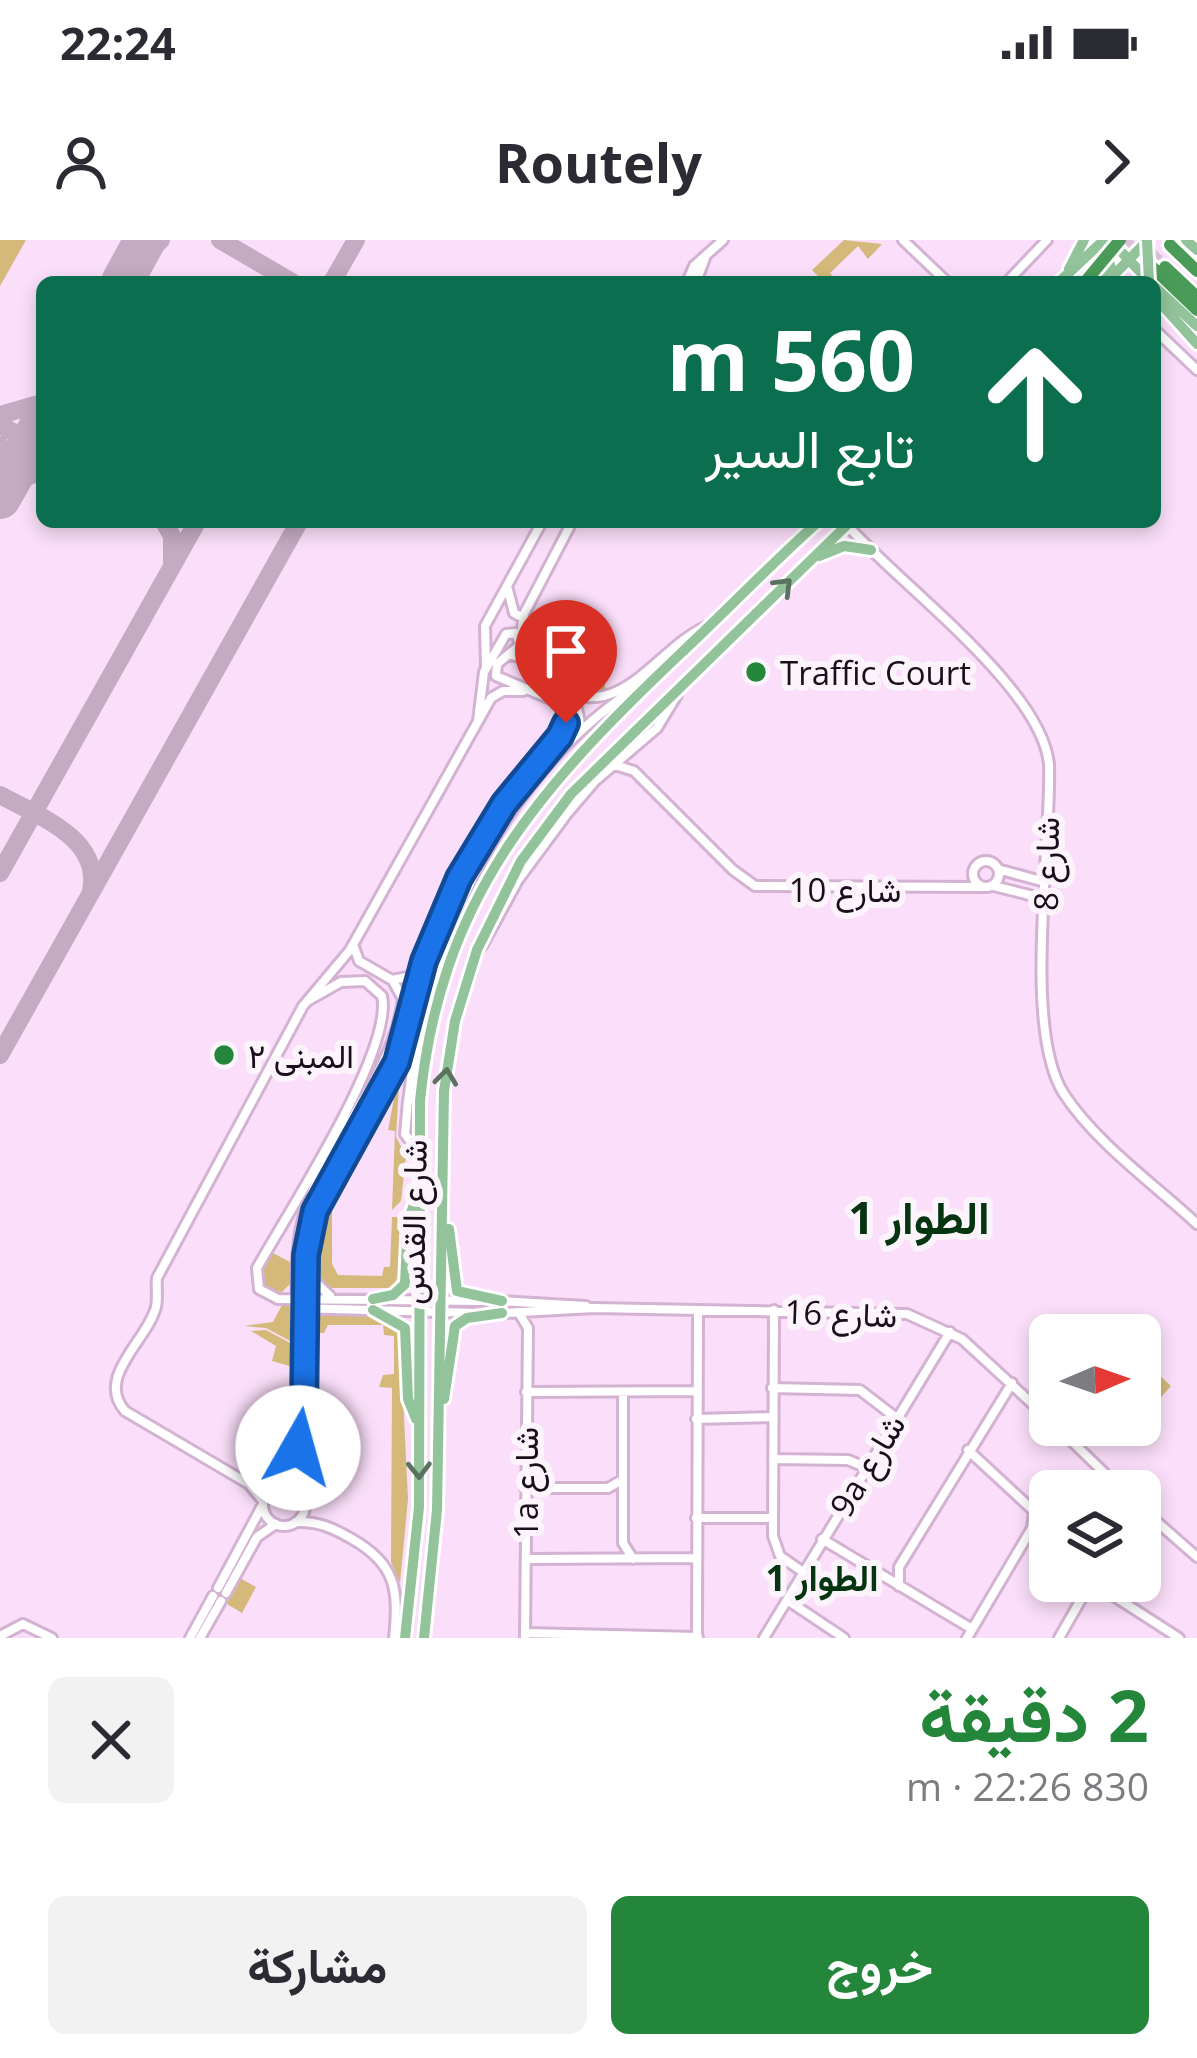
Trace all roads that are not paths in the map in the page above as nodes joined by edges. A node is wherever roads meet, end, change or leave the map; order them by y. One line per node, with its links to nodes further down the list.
1 (723, 240): 16 (street)
2 (903, 240): 17 (street)
3 (1047, 240): 18 (street)
4 (1084, 240): 19 (main road)
5 (1107, 240): 12 (main road); 13 (main road)
6 (1120, 240): 21 (highway, bridge)
7 (1131, 240): 13 (main road)
8 (1147, 240): 13 (main road); 25 (main road, bridge)
9 (1186, 240): 10 (main road)
10 (1197, 244)
11 (1171, 245): 15 (highway)
12 (1090, 255): 20 (main road); 22 (main road)
13 (1129, 261): 23 (main road); 24 (main road)
14 (1150, 265): 30 (highway)
15 (1197, 271)
16 (695, 276)
17 (941, 276)
18 (1012, 276)
19 (1064, 276)
20 (1066, 276)
21 (1090, 276)
22 (1103, 276)
23 (1113, 276)
24 (1142, 276)
25 (1152, 276)
26 (1197, 286): 28 (highway)
27 (1161, 295): 31 (main road)
28 (1197, 297)
29 (1161, 298): 33 (main road)
30 (1197, 310)
31 (1197, 326)
32 (1161, 337): 34 (street)
33 (1197, 344)
34 (1197, 370)
35 (539, 528): 42 (street)
36 (567, 528): 43 (street)
37 (812, 528): 44 (main road, شارع القدس)
38 (842, 528): 41 (main road, شارع القدس)
39 (851, 528): 40 (street, شارع 8)
40 (871, 550): 41 (main road); 58 (street, شارع 8)
41 (810, 560): 50 (main road, شارع القدس, one-way to 41)
42 (507, 584): 43 (street); 48 (street)
43 (519, 616): 45 (street)
44 (712, 624): 49 (main road, شارع القدس); 52 (street)
45 (521, 638): 46 (street); 47 (street); 48 (street)
46 (509, 655): 47 (street); 51 (street)
47 (542, 663): 52 (street)
48 (486, 666): 53 (street)
49 (658, 675): 54 (street); 71 (main road, شارع القدس)
50 (681, 686): 55 (street); 68 (main road, شارع القدس)
51 (524, 691): 53 (street); 66 (street)
52 (569, 692): 54 (street)
53 (477, 723): 67 (street)
54 (578, 733): 69 (street)
55 (633, 751): 56 (street); 57 (street)
56 (615, 765): 57 (street, شارع 10); 68 (street)
57 (634, 771): 64 (street, شارع 10)
58 (1044, 861): 61 (street); 62 (street, شارع 8)
59 (998, 868): 60 (street); 61 (street); 63 (street)
60 (973, 874): 63 (street); 64 (street)
61 (1026, 881): 62 (street)
62 (1045, 882): 65 (street, شارع 8)
63 (988, 887): 64 (street, شارع 10); 65 (street)
64 (958, 890)
65 (1045, 899): 78 (street, شارع 8)
66 (432, 938): 70 (street); 79 (street)
67 (353, 944): 70 (street); 72 (street)
68 (477, 950): 77 (main road, شارع القدس, one-way to 68)
69 (436, 965): 71 (main road); 74 (street)
70 (392, 980): 81 (street)
71 (441, 981): 73 (main road, شارع القدس)
72 (305, 1002): 81 (street); 115 (street)
73 (428, 1042): 74 (main road); 75 (main road, شارع القدس)
74 (413, 1056): 75 (street)
75 (418, 1151): 76 (main road, شارع القدس)
76 (419, 1194): 82 (main road); 83 (main road, شارع القدس)
77 (442, 1202): 84 (main road, شارع القدس); 85 (main road)
78 (1197, 1223)
79 (306, 1271): 80 (street); 81 (street)
80 (337, 1299): 81 (street); 82 (street)
81 (301, 1303): 87 (street); 93 (street); 112 (street)
82 (373, 1304): 83 (street, شارع 16); 87 (street); 105 (main road)
83 (417, 1305): 84 (street, شارع 16); 105 (main road, شارع القدس)
84 (441, 1306): 85 (street, شارع 16); 104 (main road, شارع القدس)
85 (502, 1307): 86 (street, شارع 16); 90 (street, شارع 16); 104 (main road)
86 (594, 1308): 88 (street, شارع 16); 91 (street, شارع 16)
87 (326, 1309): 93 (street)
88 (695, 1310): 89 (street, شارع 16); 97 (street)
89 (771, 1310): 94 (street, شارع 16); 96 (street)
90 (519, 1313): 91 (street, شارع 16); 92 (street)
91 (539, 1314): 92 (street)
92 (528, 1328): 98 (street, 1a شارع)
93 (306, 1329): 114 (street)
94 (947, 1330): 95 (street, شارع 16); 101 (street, 9a شارع)
95 (1012, 1383): 100 (street, شارع 16); 107 (street)
96 (772, 1388): 101 (street); 103 (street)
97 (696, 1391): 99 (street); 102 (street)
98 (526, 1392): 99 (street); 113 (street, 1a شارع)
99 (623, 1392): 111 (street)
100 (1029, 1400)
101 (895, 1417): 109 (street, 9a شارع)
102 (696, 1418): 103 (street); 117 (street)
103 (772, 1418): 108 (street)
104 (439, 1420): 145 (main road, شارع القدس)
105 (418, 1422): 144 (main road, شارع القدس, one-way to 144)
106 (1077, 1446): 110 (street, شارع 16)
107 (968, 1450): 116 (street); 130 (street)
108 (772, 1459): 109 (street); 118 (street)
109 (865, 1467): 123 (street, 9a شارع)
110 (1102, 1470)
111 (622, 1480): 113 (street); 127 (street)
112 (276, 1485): 114 (street); 115 (street)
113 (525, 1488): 126 (street, 1a شارع)
114 (299, 1490): 119 (street)
115 (263, 1503): 120 (street); 129 (street)
116 (1029, 1507)
117 (696, 1518): 118 (street); 125 (street)
118 (772, 1518): 128 (street)
119 (296, 1522): 120 (street); 143 (street)
120 (276, 1524): 129 (street)
121 (1161, 1526): 124 (street)
122 (1029, 1533): 135 (street)
123 (823, 1539): 128 (street, 9a شارع); 130 (street)
124 (1197, 1557)
125 (697, 1558): 127 (street); 140 (street)
126 (526, 1559): 127 (street); 136 (street, 1a شارع)
127 (633, 1559)
128 (805, 1569): 133 (street, 9a شارع)
129 (230, 1577): 134 (street)
130 (899, 1586): 135 (street)
131 (1080, 1602): 148 (street)
132 (1124, 1602): 149 (street)
133 (785, 1603): 146 (street, 9a شارع); 147 (street)
134 (200, 1633): 142 (street)
135 (969, 1634)
136 (525, 1635): 137 (street)
137 (620, 1635): 138 (street)
138 (666, 1635): 140 (street)
139 (0, 1636): 141 (street)
140 (698, 1637)
141 (52, 1638)
142 (190, 1638)
143 (394, 1638)
144 (405, 1638)
145 (424, 1638)
146 (764, 1638)
147 (844, 1638)
148 (1059, 1638)
149 (1179, 1638)

